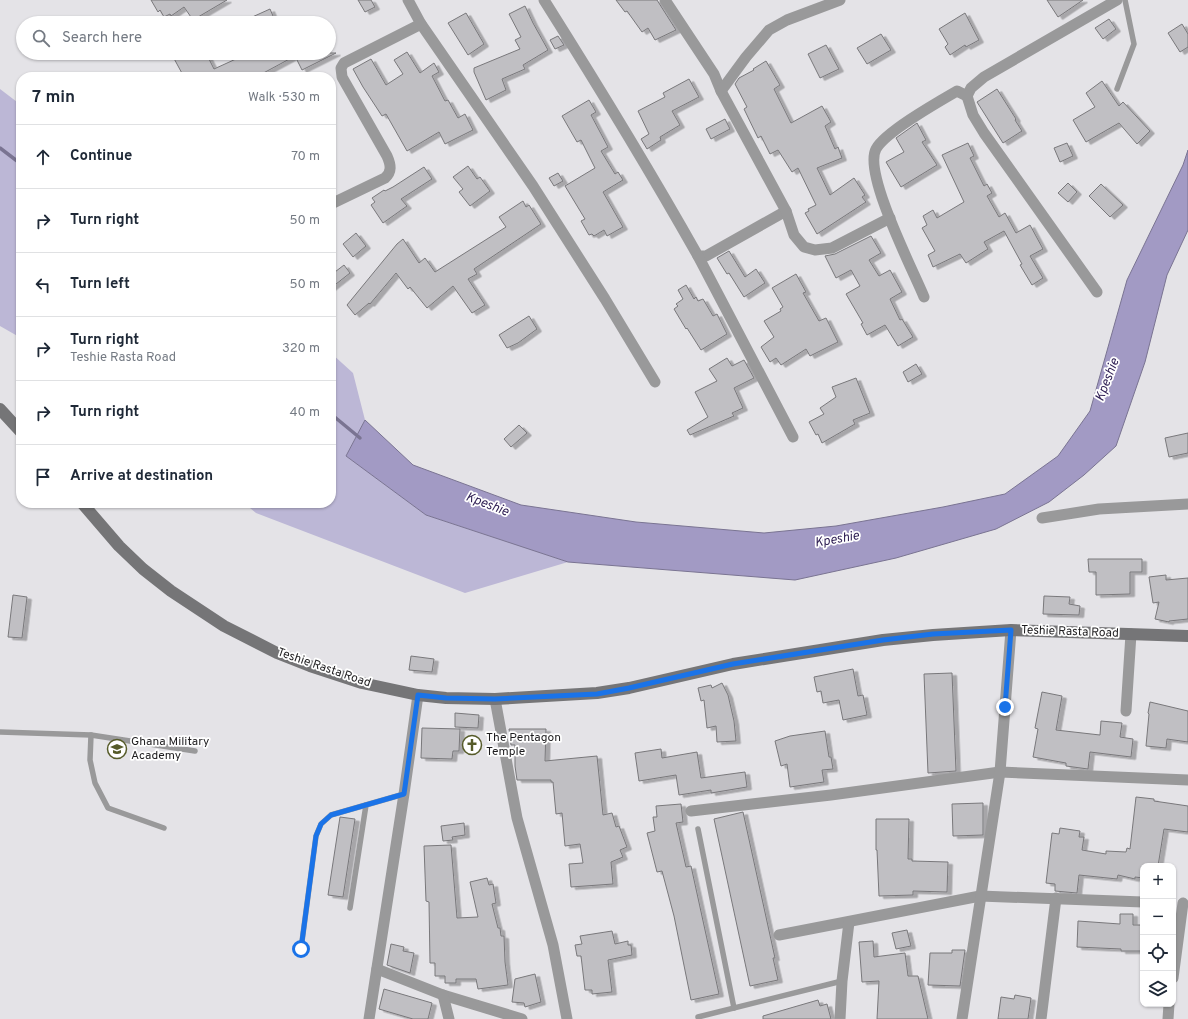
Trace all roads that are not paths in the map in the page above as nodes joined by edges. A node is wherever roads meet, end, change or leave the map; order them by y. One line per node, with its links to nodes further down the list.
1 (408, 0): 7 (street)
2 (544, 0): 14 (street)
3 (665, 0): 9 (street)
4 (840, 0): 9 (street)
5 (1117, 0): 10 (street)
6 (1125, 0): 8 (lane)
7 (421, 24): 11 (street); 17 (street)
8 (1117, 89)
9 (721, 91): 12 (street)
10 (967, 96): 13 (street); 15 (street)
11 (336, 202)
12 (786, 212): 13 (street); 14 (street)
13 (890, 218): 16 (street)
14 (698, 256): 20 (street)
15 (1097, 292)
16 (924, 297)
17 (655, 382)
18 (0, 409): 19 (main road)
19 (16, 427)
20 (793, 437)
21 (1188, 504): 23 (street)
22 (86, 508): 27 (main road, Teshie Rasta Road)
23 (1042, 518)
24 (1011, 630): 25 (main road, Teshie Rasta Road); 28 (main road, Teshie Rasta Road); 33 (street)
25 (1131, 634): 26 (main road, Teshie Rasta Road); 29 (street)
26 (1188, 636)
27 (418, 695): 28 (main road, Teshie Rasta Road); 35 (street)
28 (495, 699): 58 (street)
29 (1126, 711)
30 (0, 732): 31 (lane)
31 (91, 735): 32 (lane); 38 (lane)
32 (195, 751)
33 (1000, 772): 34 (street); 37 (street); 40 (street)
34 (1188, 780)
35 (404, 794): 36 (lane); 48 (street)
36 (366, 805): 44 (lane); 47 (lane)
37 (691, 811)
38 (164, 828)
39 (698, 829): 53 (lane)
40 (980, 896): 41 (street); 45 (street); 60 (street)
41 (1056, 898): 42 (street); 61 (street)
42 (1140, 902)
43 (1181, 903): 49 (street)
44 (350, 908)
45 (849, 922): 46 (street); 50 (street)
46 (779, 935)
47 (301, 949)
48 (376, 969): 51 (street); 55 (street)
49 (1174, 971)
50 (842, 981): 53 (lane); 59 (street)
51 (443, 995): 56 (street); 57 (street)
52 (1170, 1007): 62 (street)
53 (734, 1008): 54 (lane)
54 (698, 1017)
55 (369, 1019)
56 (449, 1019)
57 (522, 1019)
58 (567, 1019)
59 (840, 1019)
60 (962, 1019)
61 (1041, 1019)
62 (1168, 1019)

